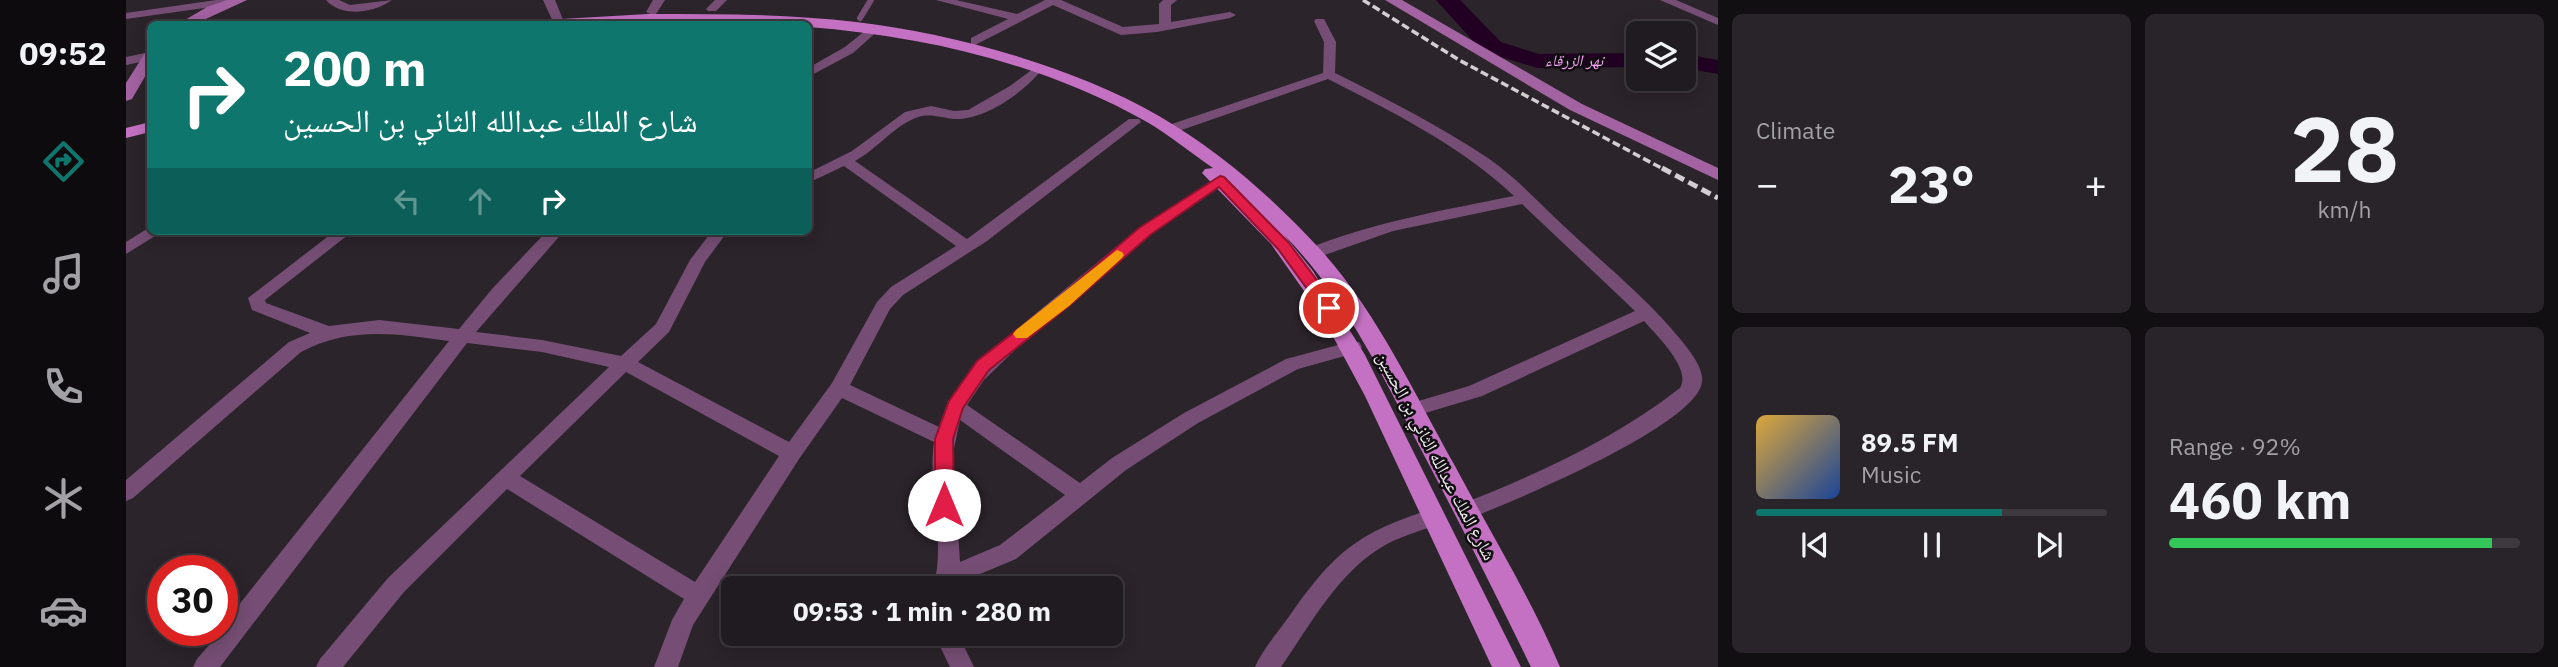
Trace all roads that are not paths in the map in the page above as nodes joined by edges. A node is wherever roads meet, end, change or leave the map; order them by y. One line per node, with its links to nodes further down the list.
1 (240, 0): 14 (street); 16 (street)
2 (332, 0): 3 (street)
3 (386, 0)
4 (549, 0): 17 (street)
5 (871, 0): 24 (lane)
6 (942, 0): 15 (street)
7 (1053, 0): 15 (street); 25 (street)
8 (1171, 0): 25 (street)
9 (1392, 0): 42 (street)
10 (1666, 0): 23 (street)
11 (717, 5): 12 (main road, شارع الملك عبدالله الثاني بن الحسين); 24 (main road, شارع الملك عبدالله الثاني بن الحسين)
12 (656, 6): 18 (main road, شارع الملك عبدالله الثاني بن الحسين)
13 (1230, 15): 25 (street)
14 (126, 16)
15 (1017, 18): 27 (street)
16 (191, 21)
17 (551, 21)
18 (563, 21)
19 (644, 21): 20 (main road, شارع الملك عبدالله الثاني بن الحسين)
20 (748, 21)
21 (1320, 21): 33 (street)
22 (812, 22): 24 (main road, شارع الملك عبدالله الثاني بن الحسين)
23 (1718, 22)
24 (868, 23): 26 (main road, شارع الملك عبدالله الثاني بن الحسين); 31 (street)
25 (1165, 26)
26 (946, 38): 27 (main road, شارع الملك عبدالله الثاني بن الحسين); 32 (main road, شارع الملك عبدالله الثاني بن الحسين)
27 (975, 41): 39 (main road, شارع الملك عبدالله الثاني بن الحسين)
28 (147, 57): 29 (street)
29 (126, 61)
30 (147, 61): 34 (street)
31 (812, 72)
32 (1033, 73): 36 (main road, شارع الملك عبدالله الثاني بن الحسين); 41 (street)
33 (1329, 75): 39 (street); 45 (street)
34 (126, 96)
35 (147, 118): 37 (main road)
36 (1134, 122): 44 (main road, شارع الملك عبدالله الثاني بن الحسين); 50 (street)
37 (126, 123)
38 (147, 128): 40 (main road)
39 (1171, 129): 52 (main road, شارع الملك عبدالله الثاني بن الحسين)
40 (126, 133)
41 (846, 161): 43 (street); 50 (street)
42 (1718, 175)
43 (812, 176)
44 (1220, 180): 56 (main road, شارع الملك عبدالله الثاني بن الحسين); 59 (street)
45 (1525, 199): 52 (street); 53 (street)
46 (149, 235): 51 (street)
47 (340, 235): 54 (street)
48 (552, 235): 55 (street)
49 (717, 235): 57 (street)
50 (967, 246): 58 (street)
51 (126, 249)
52 (1313, 253): 60 (main road, شارع الملك عبدالله الثاني بن الحسين)
53 (1647, 313): 60 (street); 66 (street)
54 (326, 332): 55 (street); 64 (street)
55 (463, 336): 57 (street); 72 (street)
56 (1353, 347): 65 (street); 67 (main road, شارع الملك عبدالله الثاني بن الحسين)
57 (626, 364): 62 (street); 63 (street)
58 (839, 388): 61 (street); 62 (street)
59 (956, 406): 61 (street); 65 (street)
60 (1412, 410): 66 (main road, شارع الملك عبدالله الثاني بن الحسين)
61 (944, 439): 68 (street)
62 (792, 453): 70 (street)
63 (506, 478): 70 (street); 73 (street)
64 (126, 492)
65 (1079, 494): 69 (street)
66 (1466, 511): 78 (main road, شارع الملك عبدالله الثاني بن الحسين)
67 (1435, 517): 76 (street); 77 (main road, شارع الملك عبدالله الثاني بن الحسين)
68 (947, 576)
69 (959, 576)
70 (698, 596): 74 (street)
71 (952, 646): 75 (street)
72 (205, 667)
73 (328, 667)
74 (666, 667)
75 (962, 667)
76 (1267, 667)
77 (1507, 667)
78 (1546, 667)

